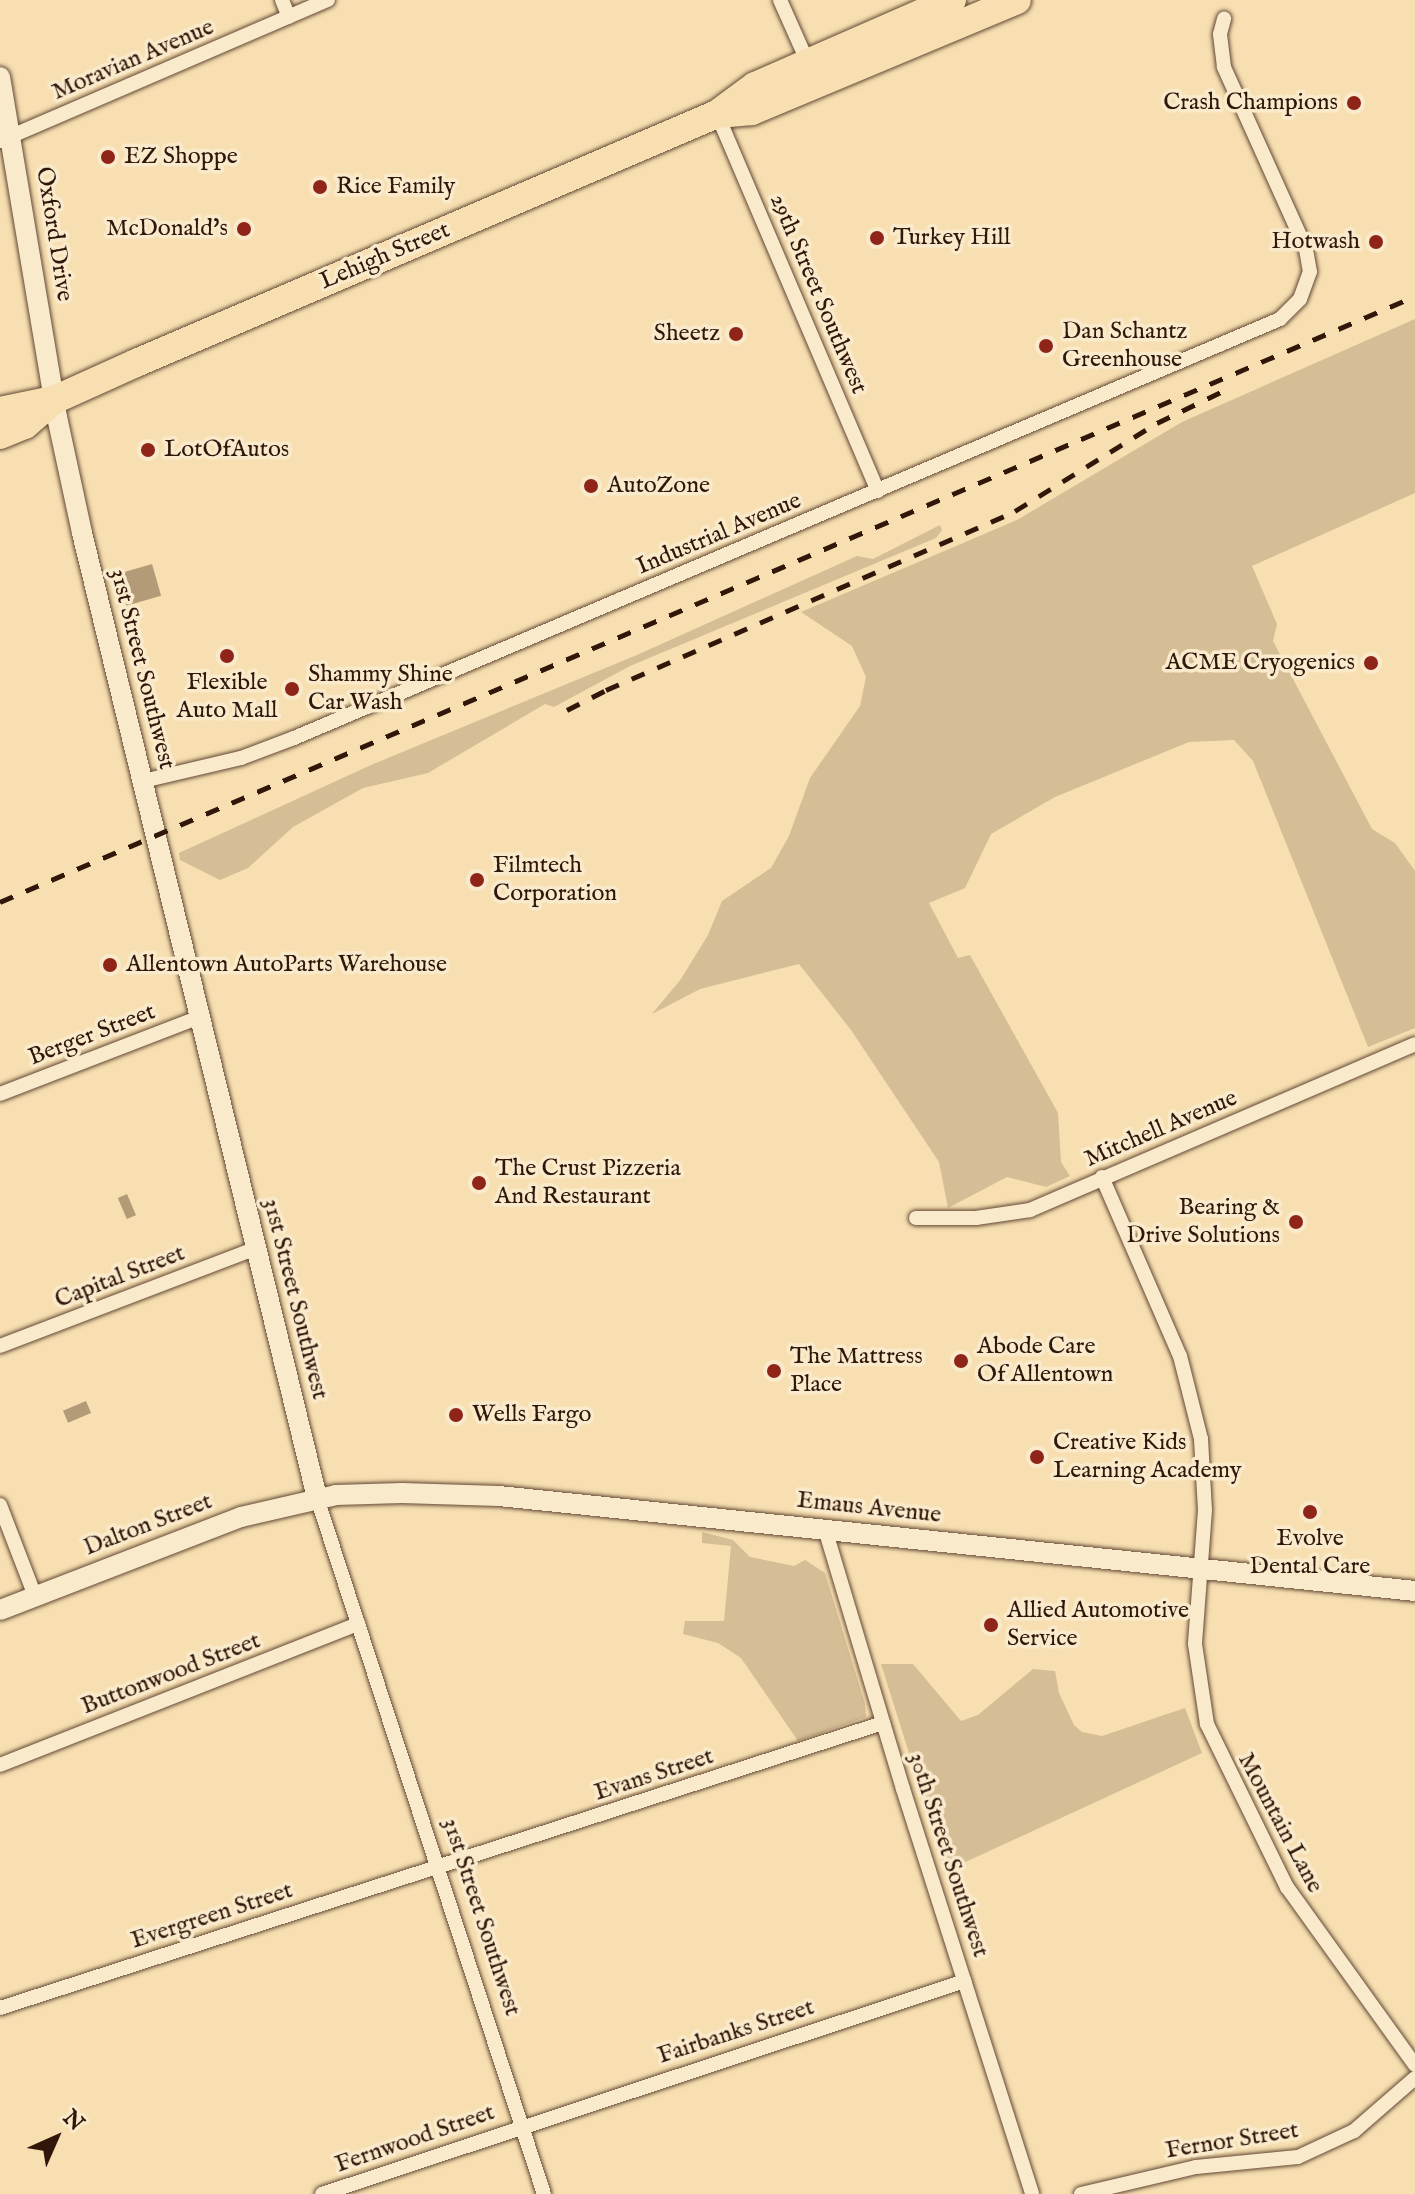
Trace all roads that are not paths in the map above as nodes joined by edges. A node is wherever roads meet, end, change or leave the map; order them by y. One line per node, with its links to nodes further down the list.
1 (282, 0): 6 (street)
2 (328, 0): 6 (street, Moravian Avenue)
3 (780, 0): 8 (street)
4 (952, 0): 8 (highway, Lehigh Street)
5 (1016, 0): 10 (highway, Lehigh Street)
6 (289, 17): 11 (street, Moravian Avenue)
7 (1224, 19): 15 (street, Industrial Avenue)
8 (808, 63): 10 (highway, Lehigh Street)
9 (0, 77): 11 (main road, Oxford Drive)
10 (717, 114): 12 (highway, Lehigh Street); 15 (street, 29th Street Southwest)
11 (6, 138): 12 (main road, Oxford Drive)
12 (54, 400): 13 (highway, Lehigh Street); 14 (highway, Lehigh Street); 16 (main road, 31st Street Southwest)
13 (0, 411)
14 (0, 435)
15 (878, 491): 16 (street, Industrial Avenue)
16 (143, 781): 17 (main road, 31st Street Southwest)
17 (200, 1017): 19 (street, Berger Street); 22 (main road, 31st Street Southwest)
18 (1415, 1044): 20 (street, Mitchell Avenue)
19 (0, 1094)
20 (1102, 1177): 21 (street, Mitchell Avenue); 27 (street)
21 (916, 1218)
22 (256, 1248): 23 (street, Capital Street); 24 (main road, 31st Street Southwest)
23 (0, 1346)
24 (317, 1498): 26 (main road, Emaus Avenue); 29 (main road, Dalton Street); 31 (street, 31st Street Southwest)
25 (0, 1505): 29 (street)
26 (825, 1529): 27 (main road, Emaus Avenue); 32 (street, 30th Street Southwest)
27 (1200, 1568): 28 (main road, Emaus Avenue); 37 (street, Mountain Lane)
28 (1415, 1591)
29 (35, 1596): 30 (main road, Dalton Street)
30 (0, 1610)
31 (358, 1624): 33 (street, Buttonwood Street); 34 (street, 31st Street Southwest)
32 (883, 1723): 34 (street, Evans Street); 35 (street, 30th Street Southwest)
33 (0, 1765)
34 (437, 1868): 36 (street, Evergreen Street); 39 (street, 31st Street Southwest)
35 (965, 1981): 39 (street, Fairbanks Street); 42 (street, 30th Street Southwest)
36 (0, 2008)
37 (1415, 2065)
38 (1415, 2078): 43 (street, Fernor Street)
39 (522, 2125): 40 (street, Fernwood Street); 41 (street, 31st Street Southwest)
40 (322, 2194)
41 (544, 2194)
42 (1032, 2194)
43 (1081, 2194)

